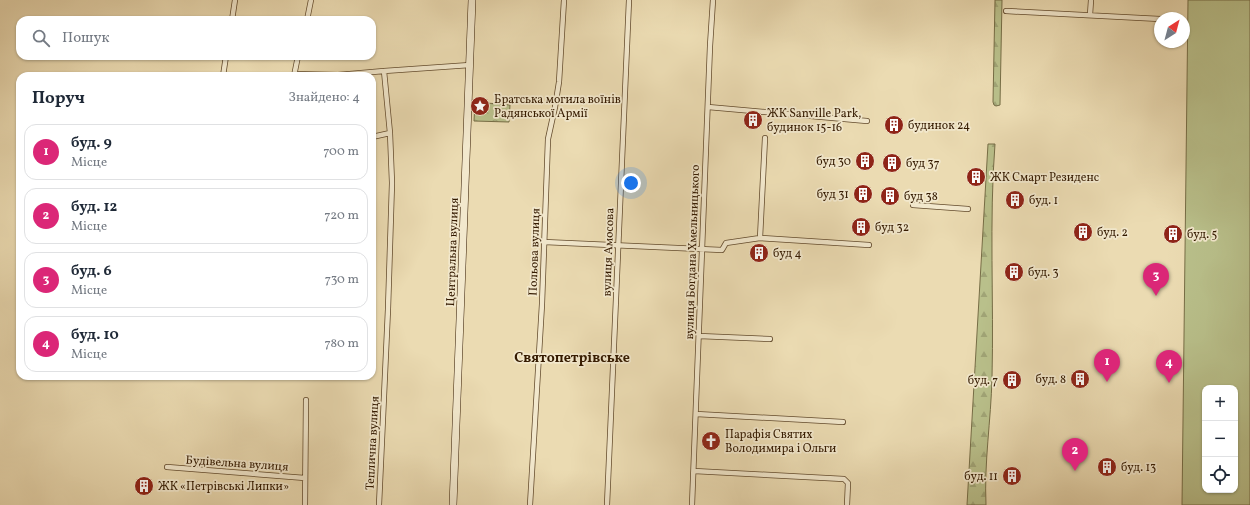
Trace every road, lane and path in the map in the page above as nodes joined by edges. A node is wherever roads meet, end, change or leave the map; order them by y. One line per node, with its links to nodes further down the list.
1 (235, 0): 10 (street)
2 (311, 0): 11 (street)
3 (472, 0): 15 (main road, Центральна вулиця)
4 (564, 0): 28 (street, Польова вулиця)
5 (629, 0): 29 (street, вулиця Амосова)
6 (713, 0): 20 (street, вулиця Богдана Хмельницького)
7 (1091, 0): 9 (street)
8 (1006, 11): 9 (street)
9 (1090, 15): 12 (street)
10 (233, 16)
11 (308, 16)
12 (1154, 19)
13 (225, 60): 17 (street)
14 (297, 60): 18 (street)
15 (470, 65): 16 (street); 42 (main road, Центральна вулиця)
16 (384, 71): 19 (street); 22 (street, Теплична вулиця)
17 (224, 72)
18 (295, 72)
19 (372, 72)
20 (708, 107): 21 (street); 31 (street, вулиця Богдана Хмельницького)
21 (867, 120)
22 (390, 133): 23 (street); 41 (street, Теплична вулиця)
23 (376, 136)
24 (765, 138): 27 (street)
25 (913, 205): 26 (street)
26 (968, 209)
27 (760, 238): 30 (street); 31 (street)
28 (544, 242): 29 (street); 43 (street, Польова вулиця)
29 (618, 245): 31 (street); 44 (street, вулиця Амосова)
30 (869, 245)
31 (702, 249): 32 (street, вулиця Богдана Хмельницького)
32 (699, 336): 33 (street); 35 (street, вулиця Богдана Хмельницького)
33 (770, 339)
34 (306, 400): 39 (street)
35 (696, 414): 36 (street); 38 (street, вулиця Богдана Хмельницького)
36 (843, 422)
37 (167, 467): 39 (street, Будівельна вулиця)
38 (694, 471): 45 (street, вулиця Богдана Хмельницького); 46 (street)
39 (305, 478): 40 (street)
40 (305, 505)
41 (379, 505)
42 (454, 505)
43 (530, 505)
44 (607, 505)
45 (692, 505)
46 (847, 505)

